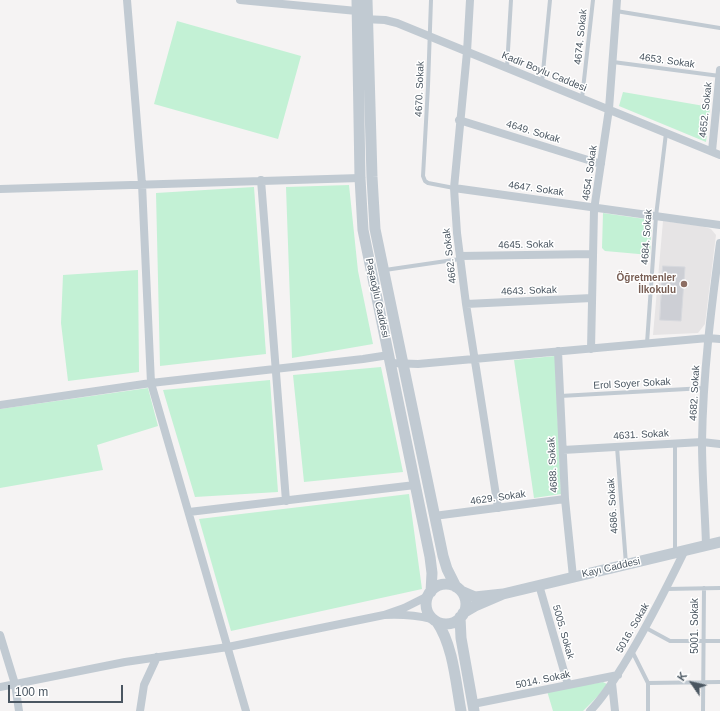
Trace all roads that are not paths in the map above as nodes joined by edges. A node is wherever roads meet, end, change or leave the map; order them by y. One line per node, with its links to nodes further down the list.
1 (127, 0): 31 (street)
2 (240, 0): 12 (street, Kadir Boylu Caddesi)
3 (357, 0): 12 (street, Paşaoğlu Caddesi)
4 (367, 0): 12 (street, Paşaoğlu Caddesi)
5 (430, 0): 14 (lane, 4670. Sokak)
6 (470, 0): 15 (street, 4662. Sokak)
7 (511, 0): 17 (lane)
8 (550, 0): 19 (lane)
9 (593, 0): 20 (lane, 4674. Sokak)
10 (617, 0): 11 (street, 4654. Sokak)
11 (616, 11): 13 (lane); 16 (street, 4654. Sokak)
12 (361, 16): 14 (street, Kadir Boylu Caddesi); 28 (street, Paşaoğlu Caddesi); 41 (street, Paşaoğlu Caddesi)
13 (720, 28)
14 (430, 36): 15 (street, Kadir Boylu Caddesi); 29 (lane, 4670. Sokak)
15 (467, 52): 17 (street, Kadir Boylu Caddesi); 23 (street, 4662. Sokak)
16 (612, 62): 18 (lane, 4653. Sokak); 21 (street, 4654. Sokak)
17 (507, 68): 19 (street, Kadir Boylu Caddesi)
18 (720, 74): 22 (street, 4652. Sokak)
19 (542, 82): 20 (street, Kadir Boylu Caddesi)
20 (582, 99): 21 (street, Kadir Boylu Caddesi)
21 (609, 110): 24 (street, Kadir Boylu Caddesi); 27 (street, 4654. Sokak)
22 (718, 115): 25 (street, 4652. Sokak)
23 (459, 120): 27 (street, 4649. Sokak); 32 (street, 4662. Sokak)
24 (666, 133): 25 (street, Kadir Boylu Caddesi); 35 (lane, 4684. Sokak)
25 (712, 151): 26 (street, Kadir Boylu Caddesi)
26 (720, 155)
27 (601, 164): 34 (street, 4654. Sokak)
28 (360, 178): 30 (street); 49 (street, Paşaoğlu Caddesi)
29 (423, 179): 32 (lane, 4647. Sokak)
30 (261, 180): 31 (street); 52 (street)
31 (142, 184): 33 (street); 53 (street)
32 (454, 188): 34 (street, 4647. Sokak); 39 (street, 4662. Sokak)
33 (0, 189)
34 (595, 207): 35 (street, 4647. Sokak); 38 (street, 4654. Sokak)
35 (656, 216): 36 (street, 4647. Sokak); 46 (lane, 4684. Sokak)
36 (720, 225)
37 (720, 243): 40 (street, 4682. Sokak)
38 (593, 254): 39 (street, 4645. Sokak); 42 (street, 4654. Sokak)
39 (460, 257): 41 (lane, 4645. Sokak); 43 (street, 4662. Sokak)
40 (718, 269): 44 (street, 4682. Sokak)
41 (383, 270): 51 (street, Paşaoğlu Caddesi)
42 (592, 298): 43 (street, 4643. Sokak); 47 (street, 4654. Sokak)
43 (466, 304): 50 (street, 4662. Sokak)
44 (708, 338): 45 (street); 46 (street); 54 (street, 4682. Sokak)
45 (720, 340)
46 (647, 344): 47 (street)
47 (591, 349): 48 (street)
48 (558, 352): 50 (street); 55 (street, 4688. Sokak)
49 (389, 359): 51 (street); 52 (street); 62 (street, Paşaoğlu Caddesi)
50 (475, 359): 51 (street); 65 (street, 4662. Sokak)
51 (403, 364): 67 (street, Paşaoğlu Caddesi)
52 (276, 369): 53 (street); 64 (street)
53 (151, 383): 56 (street); 66 (street)
54 (705, 388): 55 (lane, Erol Soyer Sokak); 57 (street, 4682. Sokak)
55 (560, 396): 61 (street, 4688. Sokak)
56 (0, 404)
57 (702, 442): 58 (street, 4631. Sokak); 59 (street, 4631. Sokak); 69 (street, 4682. Sokak)
58 (675, 444): 60 (street, 4631. Sokak); 70 (lane)
59 (720, 444)
60 (617, 447): 61 (street, 4631. Sokak); 71 (lane, 4686. Sokak)
61 (563, 450): 63 (street, 4688. Sokak)
62 (415, 484): 64 (street); 78 (street, Paşaoğlu Caddesi)
63 (565, 499): 65 (street, 4629. Sokak); 72 (street, 4688. Sokak)
64 (286, 501): 66 (street)
65 (498, 508): 67 (street, 4629. Sokak)
66 (189, 512): 87 (street)
67 (434, 516): 76 (street, Paşaoğlu Caddesi)
68 (720, 542): 69 (street, Kayı Caddesi)
69 (706, 545): 70 (street, Kayı Caddesi)
70 (680, 551): 71 (street, Kayı Caddesi); 77 (street, 5016. Sokak)
71 (626, 564): 72 (street, Kayı Caddesi)
72 (572, 577): 73 (street, Kayı Caddesi)
73 (539, 585): 79 (street, Kayı Caddesi); 96 (street, 5005. Sokak)
74 (704, 588): 75 (lane); 77 (lane); 85 (lane, 5001. Sokak)
75 (720, 588)
76 (458, 589): 78 (street); 79 (street, Kayı Caddesi); 81 (street)
77 (666, 589): 83 (street, 5016. Sokak)
78 (429, 594): 80 (street); 82 (street)
79 (503, 594): 81 (street, Kayı Caddesi)
80 (384, 615): 82 (street); 87 (street)
81 (461, 615): 82 (street); 98 (street)
82 (435, 620): 102 (street)
83 (646, 628): 85 (lane); 88 (street, 5016. Sokak)
84 (0, 634): 95 (street)
85 (703, 641): 86 (lane); 91 (lane, 5001. Sokak)
86 (720, 641)
87 (228, 647): 89 (street); 101 (street)
88 (632, 651): 90 (street, 5016. Sokak); 94 (lane)
89 (157, 657): 95 (street); 100 (street)
90 (618, 675): 93 (street, 5016. Sokak); 96 (street, 5014. Sokak)
91 (703, 682): 92 (lane); 94 (lane); 106 (lane, 5001. Sokak)
92 (720, 682)
93 (612, 683): 103 (street, 5016. Sokak); 104 (street)
94 (648, 683): 105 (lane)
95 (15, 684): 97 (street); 99 (street)
96 (568, 685): 98 (street, 5014. Sokak)
97 (0, 686)
98 (474, 708)
99 (19, 711)
100 (140, 711)
101 (246, 711)
102 (461, 711)
103 (590, 711)
104 (615, 711)
105 (648, 711)
106 (703, 711)

